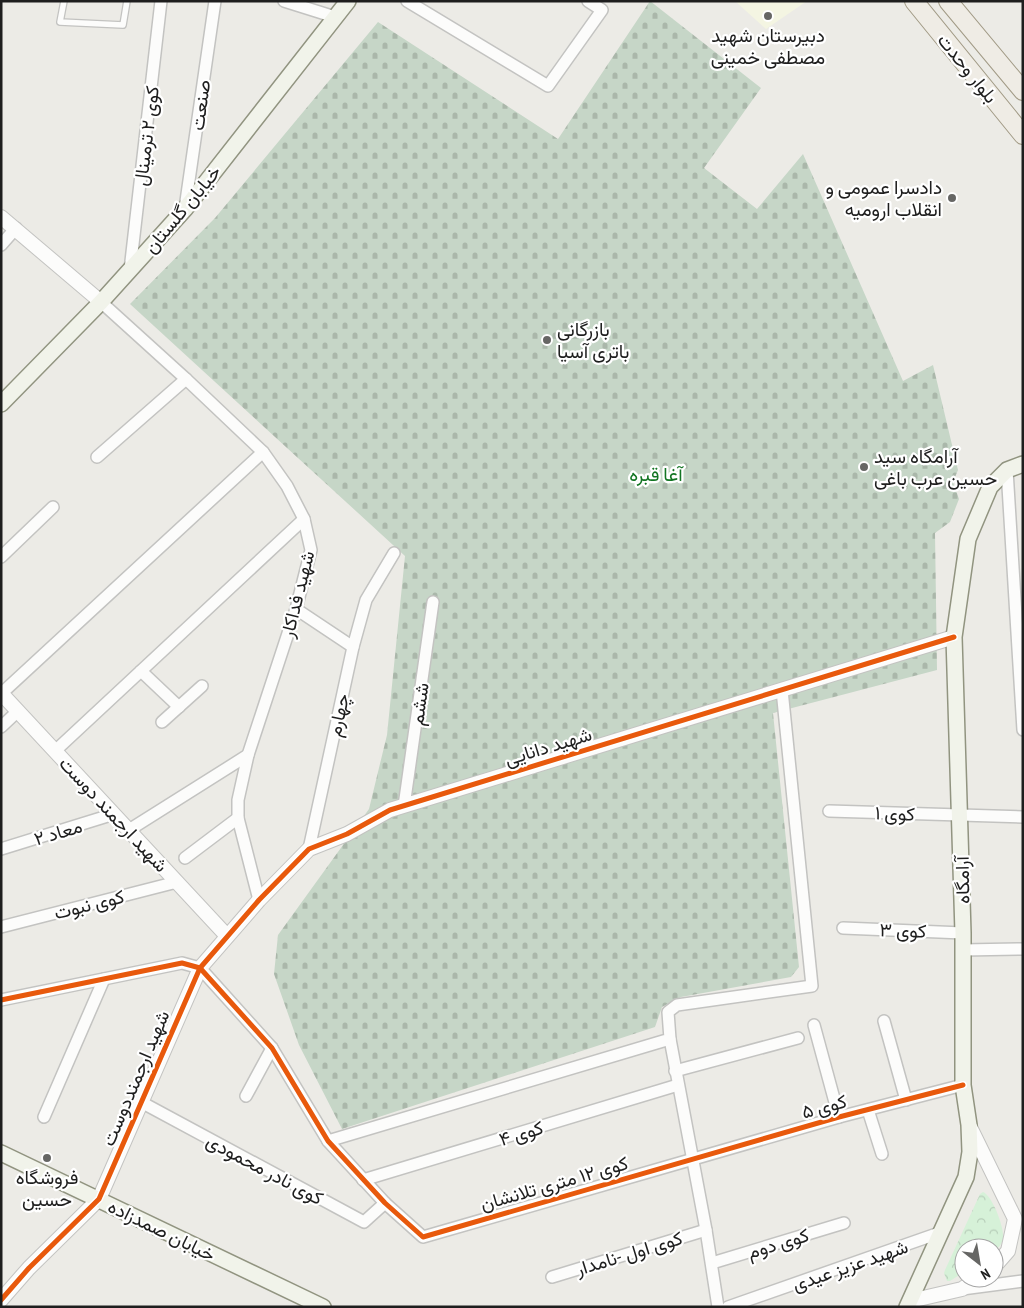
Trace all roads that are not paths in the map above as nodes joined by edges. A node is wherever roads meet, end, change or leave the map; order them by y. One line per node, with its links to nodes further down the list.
1 (64, 1): 2 (lane)
2 (127, 1)
3 (161, 1): 18 (street, کوی ۲ ترمینال)
4 (215, 1): 14 (street, صنعت)
5 (284, 1): 11 (street)
6 (348, 1): 11 (main road, خیابان گلستان)
7 (407, 1): 8 (street)
8 (588, 1)
9 (914, 1): 13 (main road, بلوار وحدت)
10 (948, 1): 12 (main road, بلوار وحدت)
11 (334, 17): 14 (main road, خیابان گلستان)
12 (1023, 90)
13 (1023, 135)
14 (185, 209): 18 (main road, خیابان گلستان)
15 (1, 217): 16 (street)
16 (16, 228): 17 (street); 19 (street)
17 (1, 245)
18 (130, 270): 19 (main road, خیابان گلستان)
19 (101, 302): 20 (street, شهید فداکار); 21 (main road, خیابان گلستان)
20 (186, 379): 22 (street, شهید فداکار); 23 (street)
21 (1, 404)
22 (263, 452): 27 (street, شهید فداکار); 37 (street)
23 (97, 457)
24 (1023, 464): 25 (main road, آرامگاه)
25 (1007, 470): 32 (main road, آرامگاه); 42 (street)
26 (53, 507): 29 (street)
27 (304, 519): 31 (street, شهید فداکار); 34 (street)
28 (394, 553): 33 (street, چهارم)
29 (1, 557)
30 (433, 602): 45 (street, ششم)
31 (296, 609): 33 (street); 44 (street, شهید فداکار)
32 (954, 637): 36 (street, شهید دانایی); 48 (main road, آرامگاه)
33 (353, 647): 53 (street, چهارم)
34 (141, 671): 38 (street); 43 (street)
35 (202, 686): 38 (street)
36 (782, 690): 45 (street, شهید دانایی); 69 (street)
37 (1, 693): 39 (street, شهید ارجمند دوست)
38 (179, 707): 40 (street)
39 (18, 711): 41 (street); 43 (street, شهید ارجمند دوست)
40 (162, 722)
41 (1, 727)
42 (1023, 730)
43 (55, 751): 47 (street, شهید ارجمند دوست)
44 (248, 755): 50 (street, شهید فداکار); 51 (street)
45 (404, 806): 53 (street, شهید دانایی)
46 (829, 811): 48 (street, کوی ۱)
47 (114, 814): 51 (street, شهید ارجمند دوست); 52 (street, معاد ۲)
48 (960, 815): 49 (street, کوی ۱); 59 (main road, آرامگاه)
49 (1023, 817)
50 (238, 818): 54 (street); 56 (street, شهید فداکار)
51 (129, 830): 55 (street, شهید ارجمند دوست)
52 (1, 849)
53 (309, 849): 56 (street, شهید دانایی)
54 (184, 858)
55 (177, 882): 57 (street, کوی نبوت); 60 (street, شهید ارجمند دوست)
56 (259, 900): 60 (street, شهید دانایی)
57 (1, 927)
58 (843, 928): 59 (street, کوی ۳)
59 (963, 933): 62 (main road, آرامگاه)
60 (227, 936): 63 (street, شهید دانایی)
61 (1023, 949): 62 (street)
62 (963, 950): 73 (main road, آرامگاه)
63 (200, 968): 64 (street); 70 (street); 76 (street, شهید ارجمنددوست)
64 (104, 979): 65 (street); 78 (street)
65 (1, 1000)
66 (884, 1021): 75 (street)
67 (814, 1024): 79 (street)
68 (798, 1038): 71 (street)
69 (670, 1039): 71 (street); 81 (street)
70 (272, 1048): 74 (street); 81 (street)
71 (675, 1071): 72 (street)
72 (678, 1085): 84 (street); 85 (street, کوی ۴)
73 (964, 1085): 75 (street, کوی ۵); 80 (main road, آرامگاه)
74 (246, 1096)
75 (906, 1100): 77 (street, کوی ۵)
76 (141, 1102): 86 (street, شهید ارجمنددوست); 87 (street, کوی نادر محمودی)
77 (868, 1110): 79 (street, کوی ۵); 83 (street)
78 (44, 1117)
79 (839, 1118): 84 (street, کوی ۵)
80 (969, 1125): 88 (street); 91 (main road, آرامگاه)
81 (328, 1141): 85 (street)
82 (1, 1153): 86 (main road, خیابان صمدزاده)
83 (882, 1154)
84 (693, 1159): 87 (street, کوی ۱۲ متری تلانشان); 90 (street)
85 (363, 1180): 87 (street)
86 (99, 1200): 97 (street); 99 (main road, خیابان صمدزاده)
87 (385, 1203)
88 (1019, 1217): 92 (street)
89 (844, 1223): 93 (street, کوی دوم)
90 (706, 1230): 93 (street); 94 (street, کوی اول -نامدار)
91 (942, 1232): 98 (main road, آرامگاه); 101 (street, شهید عزیز عیدی)
92 (1004, 1256)
93 (712, 1263): 100 (street)
94 (552, 1277)
95 (1023, 1281): 96 (street)
96 (962, 1289): 98 (street)
97 (1, 1300)
98 (909, 1304)
99 (323, 1307)
100 (718, 1307)
101 (728, 1307)

